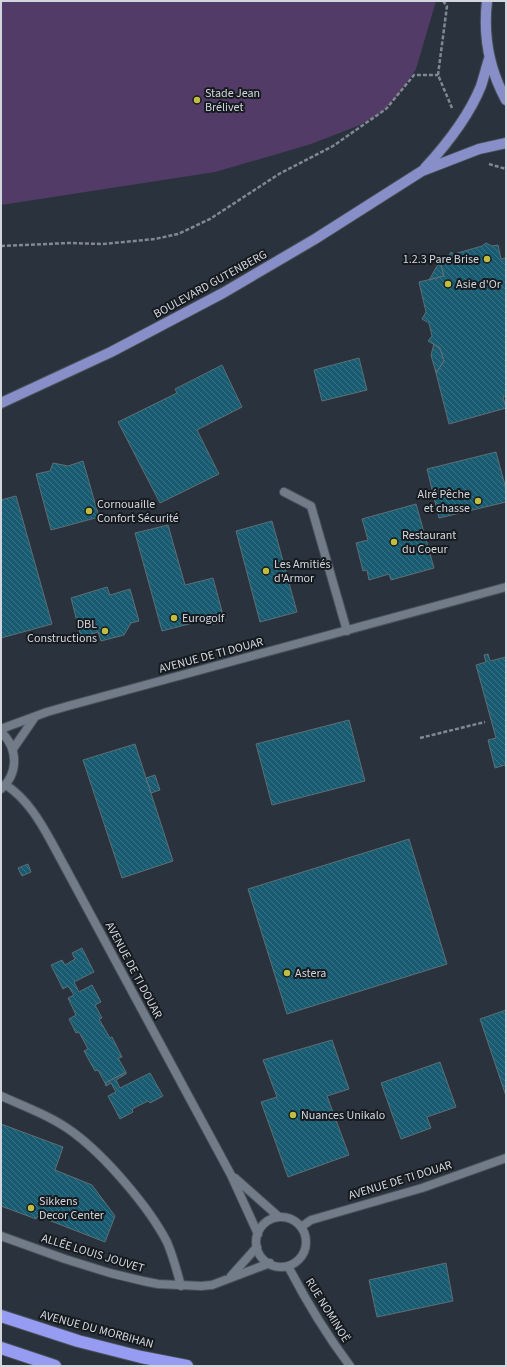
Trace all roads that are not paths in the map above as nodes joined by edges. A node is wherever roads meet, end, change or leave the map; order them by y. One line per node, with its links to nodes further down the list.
1 (487, 1): 2 (main road)
2 (489, 59): 3 (main road); 5 (main road, BOULEVARD GUTENBERG)
3 (506, 100)
4 (506, 143): 5 (main road, BOULEVARD GUTENBERG)
5 (422, 170): 6 (main road, BOULEVARD GUTENBERG)
6 (1, 403)
7 (284, 492): 9 (street)
8 (506, 587): 9 (street, AVENUE DE TI DOUAR)
9 (347, 631): 10 (street, AVENUE DE TI DOUAR)
10 (35, 717): 11 (street, AVENUE DE TI DOUAR); 12 (street)
11 (1, 730): 12 (street)
12 (13, 749): 13 (street)
13 (4, 787): 16 (street, AVENUE DE TI DOUAR)
14 (1, 1096): 25 (street)
15 (506, 1158): 18 (street, AVENUE DE TI DOUAR)
16 (231, 1175): 17 (street, AVENUE DE TI DOUAR); 19 (street, AVENUE DE TI DOUAR)
17 (279, 1217): 18 (street); 19 (street)
18 (301, 1227): 23 (street)
19 (258, 1234): 21 (street)
20 (1, 1236): 25 (street, ALLÉE LOUIS JOUVET)
21 (257, 1247): 22 (street); 24 (street, ALLÉE LOUIS JOUVET)
22 (270, 1264): 23 (street); 24 (street, ALLÉE LOUIS JOUVET)
23 (288, 1266): 30 (street, RUE NOMINOË)
24 (230, 1278): 25 (street, ALLÉE LOUIS JOUVET)
25 (181, 1286)
26 (1, 1316): 29 (highway, AVENUE DU MORBIHAN)
27 (1, 1348): 28 (highway)
28 (55, 1366)
29 (187, 1366)
30 (350, 1366)

